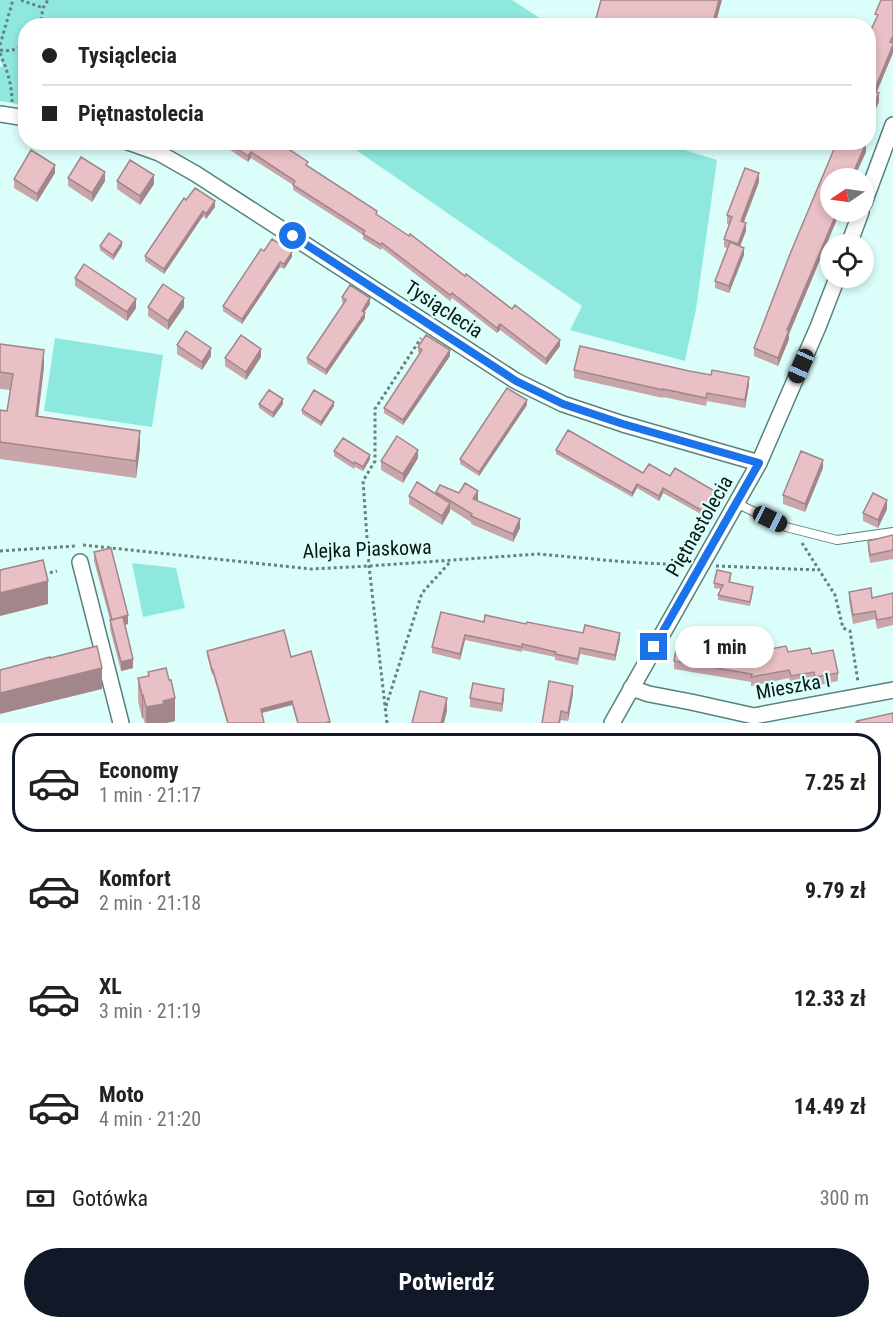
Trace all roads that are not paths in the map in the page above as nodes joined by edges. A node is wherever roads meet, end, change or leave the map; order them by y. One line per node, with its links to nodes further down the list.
1 (893, 125): 3 (street)
2 (151, 150): 5 (street, Tysiąclecia)
3 (874, 176)
4 (833, 288): 5 (street, Piętnastolecia)
5 (759, 463): 6 (street, Piętnastolecia)
6 (736, 503): 7 (lane); 9 (street, Piętnastolecia)
7 (893, 532)
8 (80, 562): 12 (street)
9 (631, 688): 11 (street, Mieszka I); 13 (street, Piętnastolecia)
10 (893, 690): 11 (street, Mieszka I)
11 (755, 719)
12 (121, 723)
13 (612, 723)

